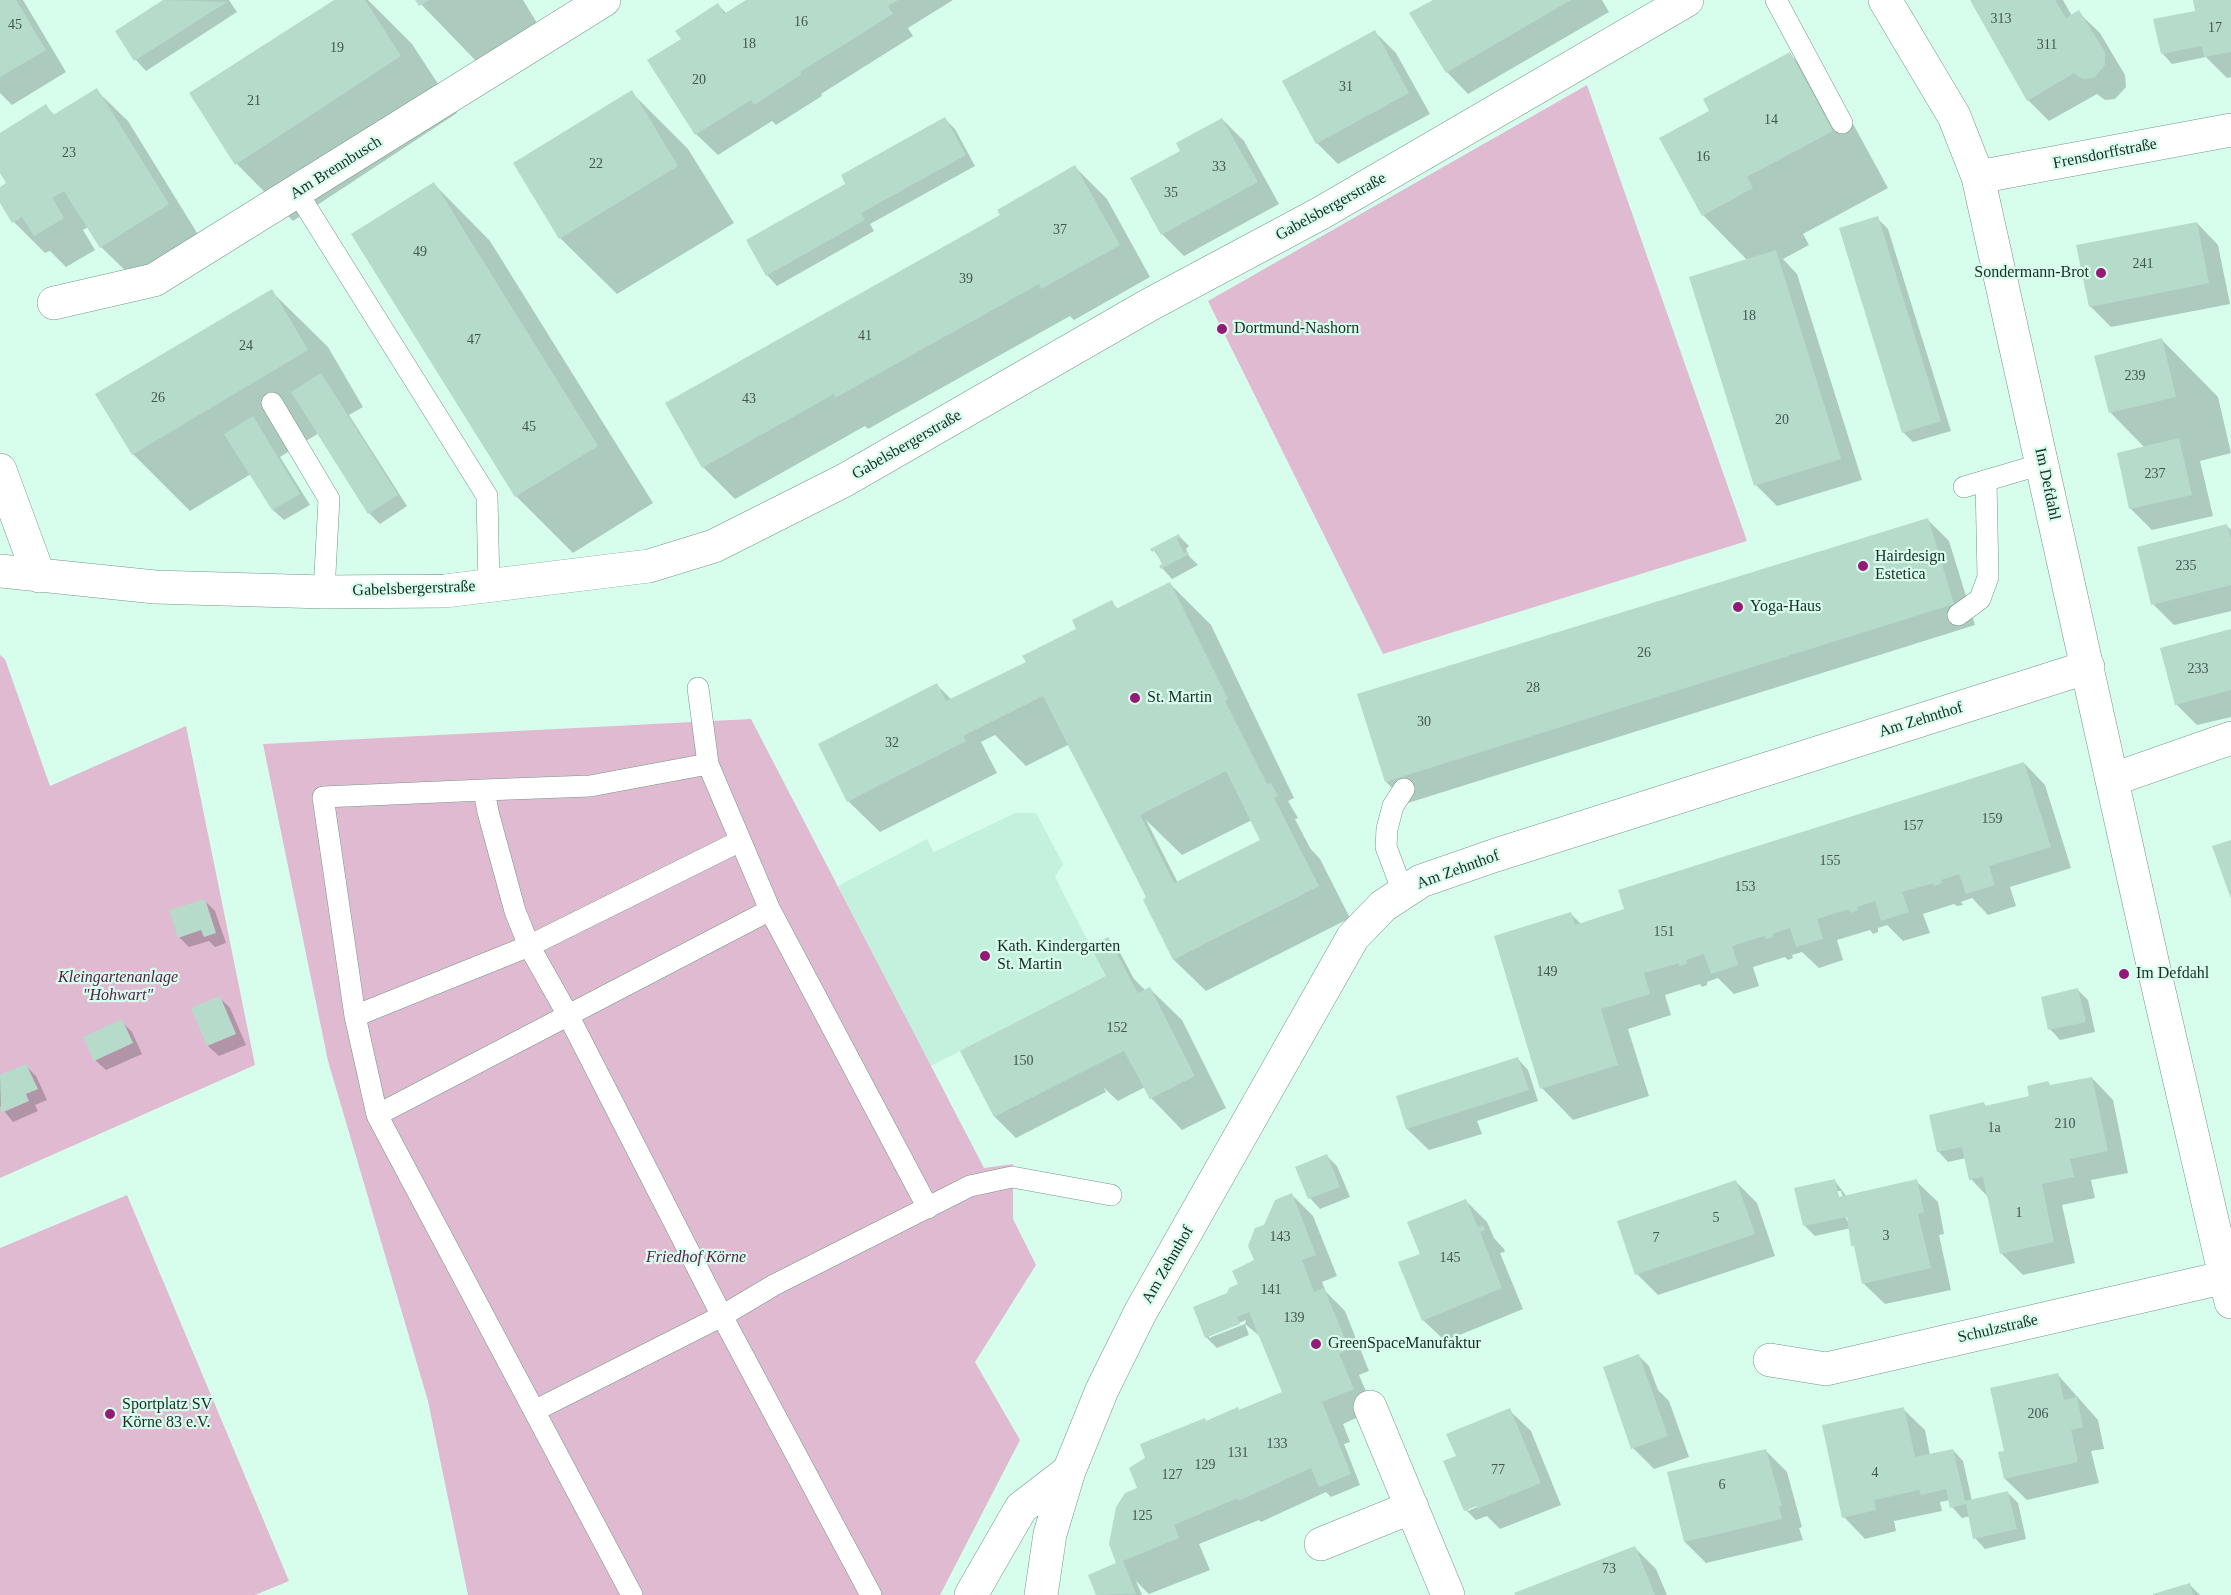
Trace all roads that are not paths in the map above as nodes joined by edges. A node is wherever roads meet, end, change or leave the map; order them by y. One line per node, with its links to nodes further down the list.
1 (604, 0): 8 (street, Am Brennbusch)
2 (1687, 0): 17 (street, Gabelsbergerstraße)
3 (1776, 0): 5 (lane)
4 (1885, 0): 7 (street, Im Defdahl)
5 (1842, 123)
6 (2231, 130): 7 (street, Frensdorffstraße)
7 (1978, 177): 11 (street, Im Defdahl)
8 (297, 192): 9 (street, Am Brennbusch); 17 (lane)
9 (54, 303)
10 (272, 403): 18 (lane)
11 (2042, 464): 13 (lane); 20 (street, Im Defdahl)
12 (0, 470): 16 (street)
13 (1986, 481): 14 (lane); 19 (lane)
14 (1964, 487)
15 (0, 571): 16 (street, Gabelsbergerstraße)
16 (39, 576): 18 (street, Gabelsbergerstraße)
17 (489, 586): 18 (street, Gabelsbergerstraße)
18 (324, 592)
19 (1958, 615)
20 (2088, 667): 24 (street, Im Defdahl); 28 (street, Am Zehnthof)
21 (698, 688): 23 (lane)
22 (2231, 738): 24 (street)
23 (708, 764): 26 (lane); 27 (lane)
24 (2114, 779): 36 (street, Im Defdahl)
25 (1404, 789): 28 (lane)
26 (484, 790): 30 (lane); 32 (lane)
27 (740, 841): 29 (lane); 30 (lane)
28 (1403, 892): 41 (street, Am Zehnthof)
29 (770, 910): 31 (lane); 35 (lane)
30 (529, 946): 31 (lane); 32 (lane)
31 (568, 1015): 33 (lane); 37 (lane)
32 (355, 1016): 33 (lane)
33 (377, 1115): 40 (lane)
34 (1111, 1195): 35 (lane)
35 (928, 1208): 37 (lane)
36 (2228, 1289): 38 (street, Schulzstraße)
37 (722, 1316): 40 (lane); 45 (lane)
38 (1770, 1360)
39 (1370, 1407): 42 (street)
40 (536, 1410): 44 (lane)
41 (1069, 1471): 46 (street); 47 (street, Am Zehnthof)
42 (1412, 1507): 43 (street); 48 (street)
43 (1321, 1544)
44 (632, 1595)
45 (872, 1595)
46 (971, 1595)
47 (1041, 1595)
48 (1448, 1595)

